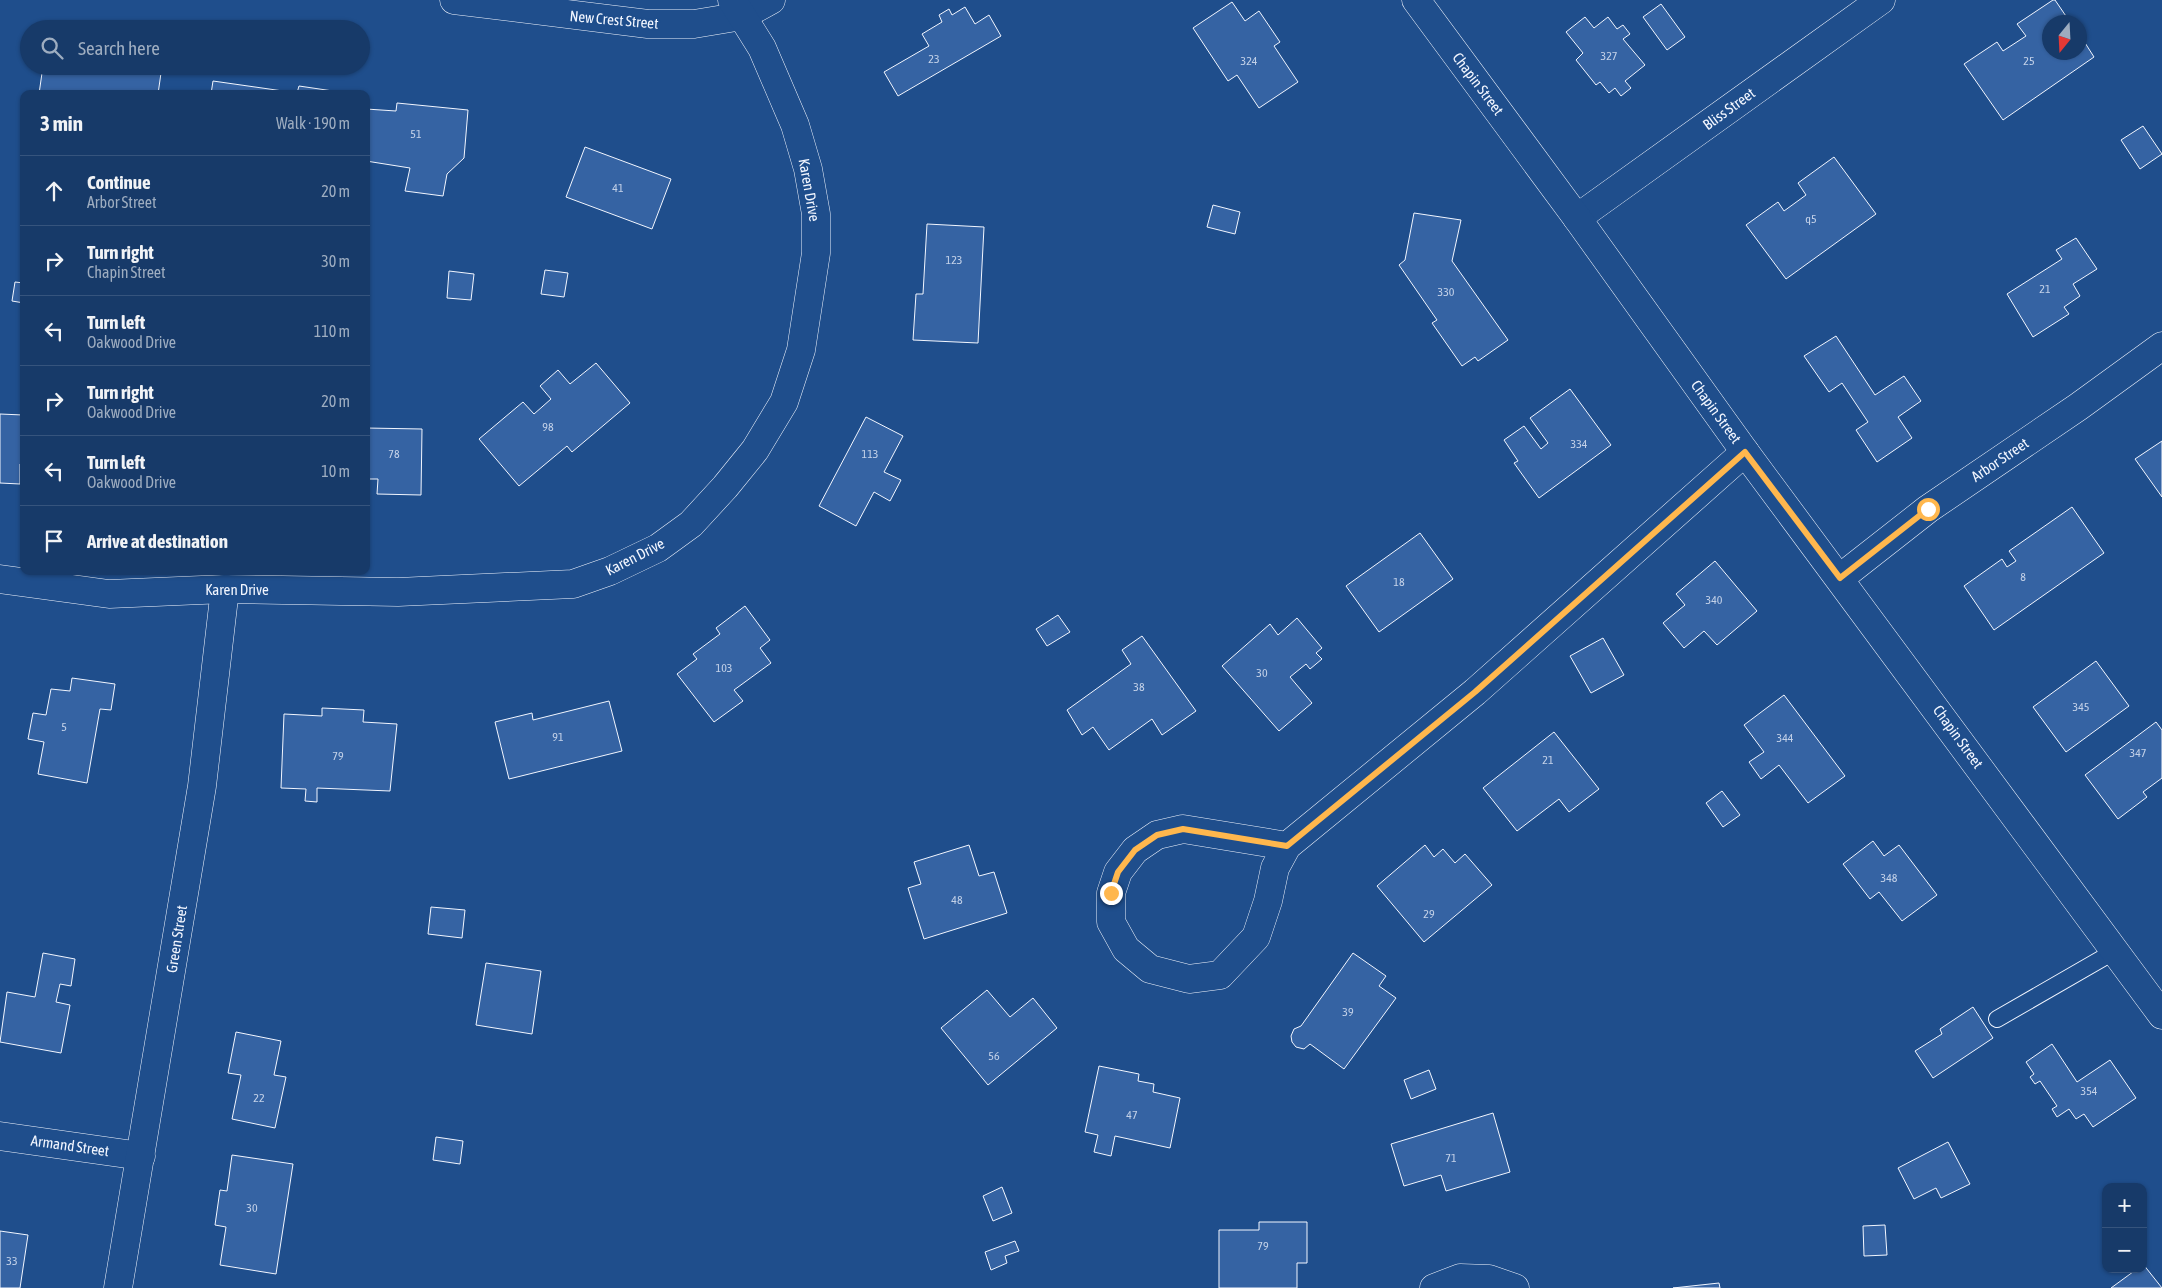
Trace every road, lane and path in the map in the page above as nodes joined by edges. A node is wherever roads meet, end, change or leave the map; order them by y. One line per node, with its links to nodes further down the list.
1 (454, 0): 5 (street, New Crest Street)
2 (771, 0): 5 (street, New Crest Street)
3 (1416, 0): 6 (street, Chapin Street)
4 (1881, 0): 6 (street, Bliss Street)
5 (737, 8): 11 (street, Karen Drive)
6 (1577, 218): 8 (street, Chapin Street)
7 (2162, 346): 9 (street, Arbor Street)
8 (1745, 452): 9 (street, Chapin Street); 12 (street)
9 (1840, 578): 13 (street, Chapin Street)
10 (0, 579): 11 (street, Karen Drive)
11 (226, 589): 17 (street, Green Street)
12 (1287, 846): 12 (street)
13 (2115, 951): 14 (street, Chapin Street); 15 (lane)
14 (2162, 1015)
15 (1998, 1019)
16 (0, 1136): 17 (street, Armand Street)
17 (141, 1156): 18 (street, Green Street)
18 (118, 1288)
19 (1434, 1288): 20 (street)
20 (1515, 1288)

